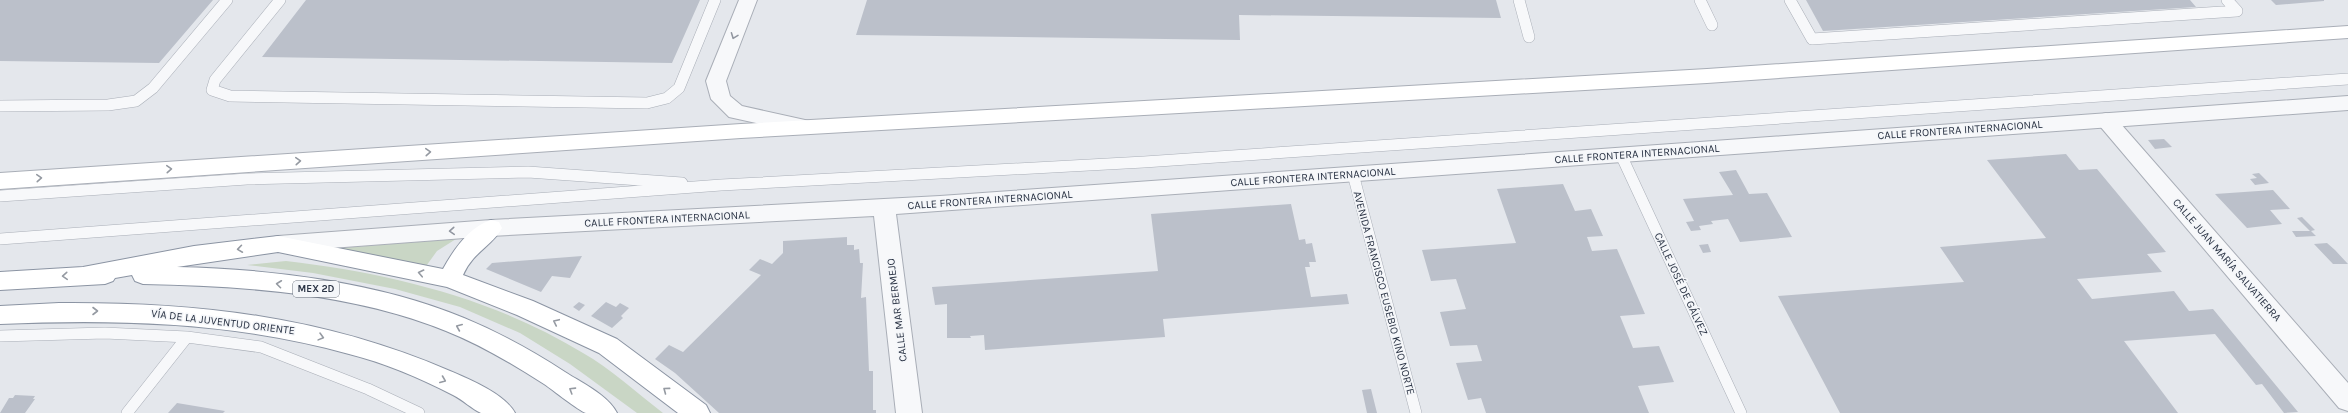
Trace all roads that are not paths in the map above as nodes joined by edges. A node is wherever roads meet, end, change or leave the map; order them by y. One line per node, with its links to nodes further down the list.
1 (227, 0): 14 (lane)
2 (280, 0): 3 (lane)
3 (715, 0)
4 (748, 0): 16 (street, one-way to 16)
5 (1519, 0): 12 (lane)
6 (1700, 0): 10 (lane)
7 (1790, 0): 8 (lane)
8 (2227, 0)
9 (2348, 21): 16 (main road)
10 (1712, 25)
11 (2348, 32): 18 (main road)
12 (1529, 37)
13 (2348, 79): 23 (lane)
14 (0, 106)
15 (2345, 106): 17 (street, CALLE FRONTERA INTERNACIONAL)
16 (763, 119): 18 (street); 20 (main road)
17 (2106, 120): 19 (street, CALLE FRONTERA INTERNACIONAL); 35 (street, CALLE JUAN MARÍA SALVATIERRA)
18 (812, 128): 22 (main road, one-way to 18)
19 (1621, 155): 21 (street, CALLE FRONTERA INTERNACIONAL); 43 (lane, CALLE JOSÉ DE GÁLVEZ)
20 (0, 167)
21 (1352, 174): 25 (street, CALLE FRONTERA INTERNACIONAL); 42 (lane, AVENIDA FRANCISCO EUSEBIO KINO NORTE)
22 (0, 181)
23 (721, 186): 24 (lane); 27 (lane)
24 (0, 196)
25 (884, 207): 26 (street, CALLE FRONTERA INTERNACIONAL); 41 (street, CALLE MAR BERMEJO)
26 (491, 228): 28 (street, CALLE FRONTERA INTERNACIONAL, one-way to 28); 30 (main road)
27 (0, 239)
28 (278, 244): 29 (main road, one-way to 29); 30 (main road, one-way to 28)
29 (90, 274): 31 (main road, MEX 2D, one-way to 31); 39 (main road, MEX 2D, one-way to 29)
30 (450, 279): 40 (main road, one-way to 30)
31 (0, 281)
32 (0, 315): 38 (main road, VÍA DE LA JUVENTUD ORIENTE, one-way to 38)
33 (0, 336): 34 (lane)
34 (187, 337): 36 (lane); 37 (lane)
35 (2348, 401)
36 (126, 413)
37 (419, 413)
38 (502, 413)
39 (604, 413)
40 (698, 413)
41 (909, 413)
42 (1416, 413)
43 (1741, 413)

